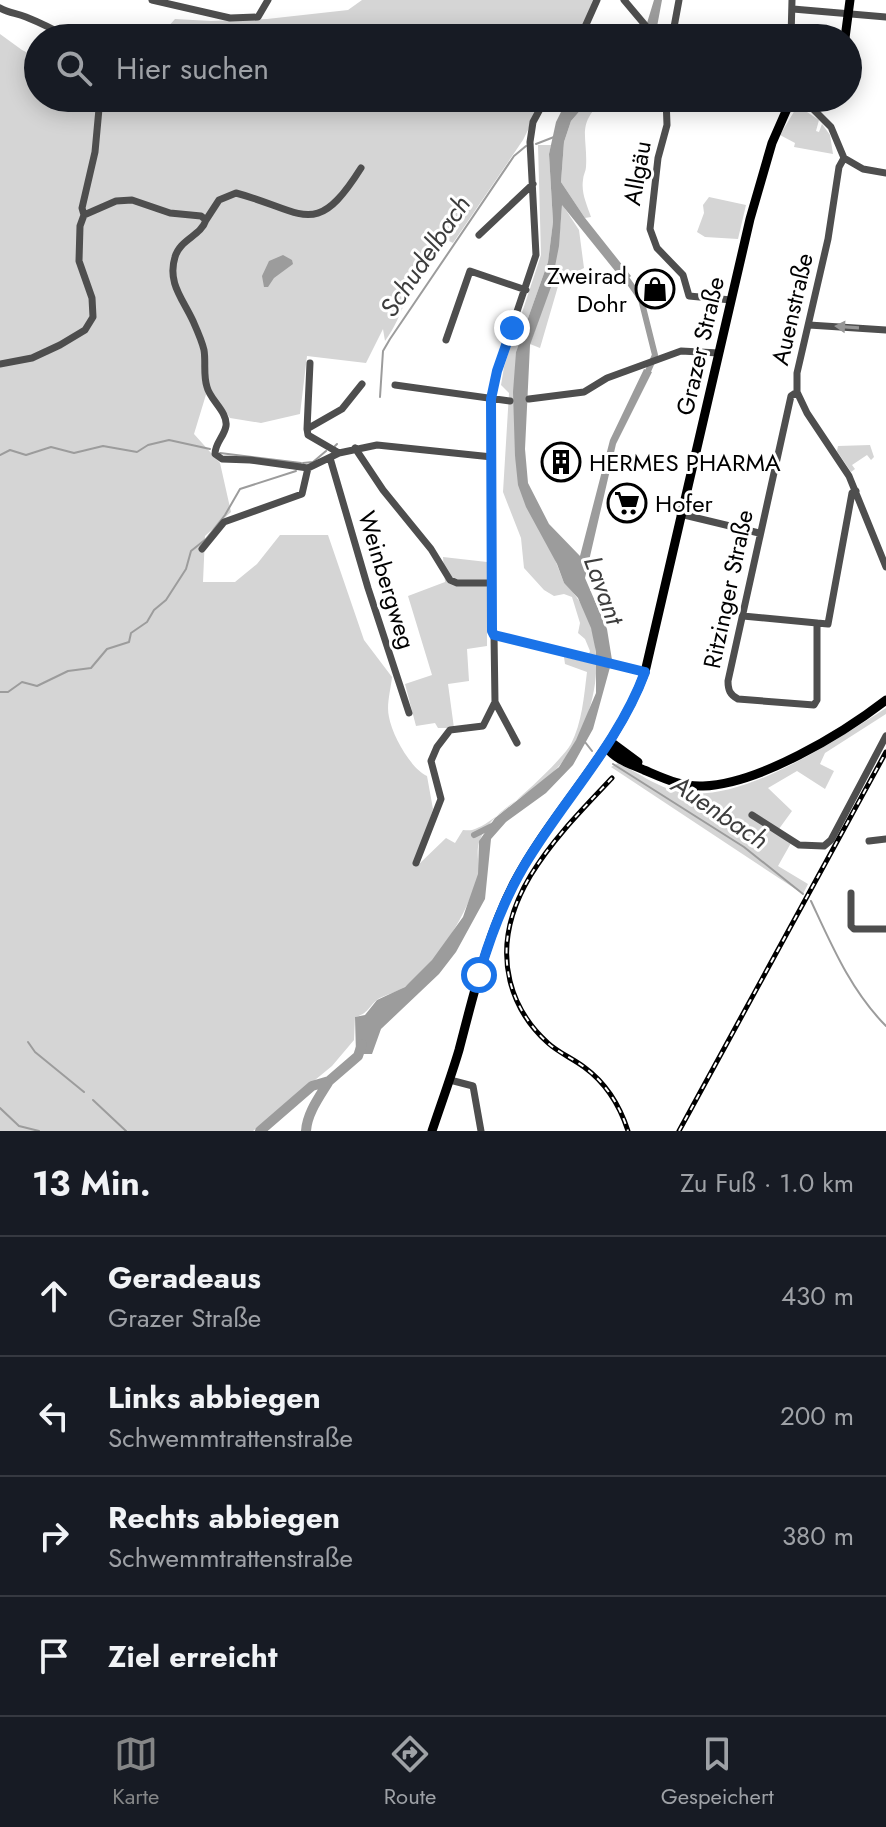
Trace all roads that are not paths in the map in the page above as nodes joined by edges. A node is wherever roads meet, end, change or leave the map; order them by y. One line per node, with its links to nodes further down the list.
1 (152, 0): 2 (street)
2 (268, 0)
3 (597, 0): 13 (street)
4 (624, 0): 14 (street)
5 (679, 0): 15 (street)
6 (850, 0): 9 (main road)
7 (792, 4): 9 (street); 16 (street)
8 (0, 8): 10 (street)
9 (849, 14): 11 (street); 17 (main road)
10 (4, 15): 12 (street)
11 (886, 17)
12 (44, 24)
13 (586, 24)
14 (644, 24)
15 (675, 24)
16 (791, 24)
17 (847, 24)
18 (99, 112): 27 (street)
19 (539, 112): 26 (street)
20 (667, 112): 31 (street, Allgäu)
21 (785, 112): 31 (main road, Grazer Straße)
22 (817, 112): 23 (street)
23 (844, 158): 25 (street); 32 (street, Auenstraße)
24 (361, 168): 28 (street)
25 (886, 173)
26 (533, 184): 29 (street); 30 (street)
27 (84, 215): 28 (street); 37 (street)
28 (206, 220): 49 (street)
29 (479, 235)
30 (526, 290): 34 (street); 41 (street)
31 (731, 300): 35 (main road, Grazer Straße)
32 (809, 325): 33 (street, one-way to 32); 40 (street, Auenstraße)
33 (886, 330)
34 (446, 340)
35 (719, 353): 42 (street); 51 (main road, Grazer Straße)
36 (310, 363): 44 (street)
37 (0, 364)
38 (362, 384): 44 (street)
39 (395, 385): 41 (street)
40 (797, 392): 50 (street, Auenstraße); 52 (street, Ritzinger Straße)
41 (491, 399): 43 (street); 47 (street)
42 (529, 399)
43 (510, 401)
44 (307, 429): 46 (street)
45 (355, 448): 46 (street); 47 (street); 55 (street)
46 (339, 453): 48 (street)
47 (492, 457): 55 (street)
48 (330, 458): 49 (street); 62 (street, Weinbergweg)
49 (308, 468): 53 (street)
50 (856, 491): 54 (street, Auenstraße); 57 (street)
51 (680, 514): 52 (street); 59 (main road, Grazer Straße)
52 (759, 533): 56 (street, Ritzinger Straße)
53 (202, 549)
54 (886, 567)
55 (492, 583): 58 (street)
56 (743, 616): 57 (street); 57 (street, Ritzinger Straße)
57 (817, 623)
58 (494, 635): 59 (street); 61 (street)
59 (645, 672): 65 (main road, Grazer Straße)
60 (886, 700): 67 (main road)
61 (495, 702): 64 (street); 72 (street)
62 (409, 713)
63 (886, 736): 69 (street)
64 (517, 743)
65 (609, 745): 66 (main road); 67 (main road); 68 (main road, Grazer Straße)
66 (618, 758): 67 (main road); 68 (main road)
67 (654, 774)
68 (581, 783): 75 (main road, Grazer Straße)
69 (752, 815)
70 (886, 839): 71 (street)
71 (869, 841)
72 (416, 863)
73 (851, 893): 74 (street)
74 (886, 929)
75 (450, 1080): 76 (main road, Grazer Straße); 77 (street)
76 (432, 1131)
77 (481, 1131)

